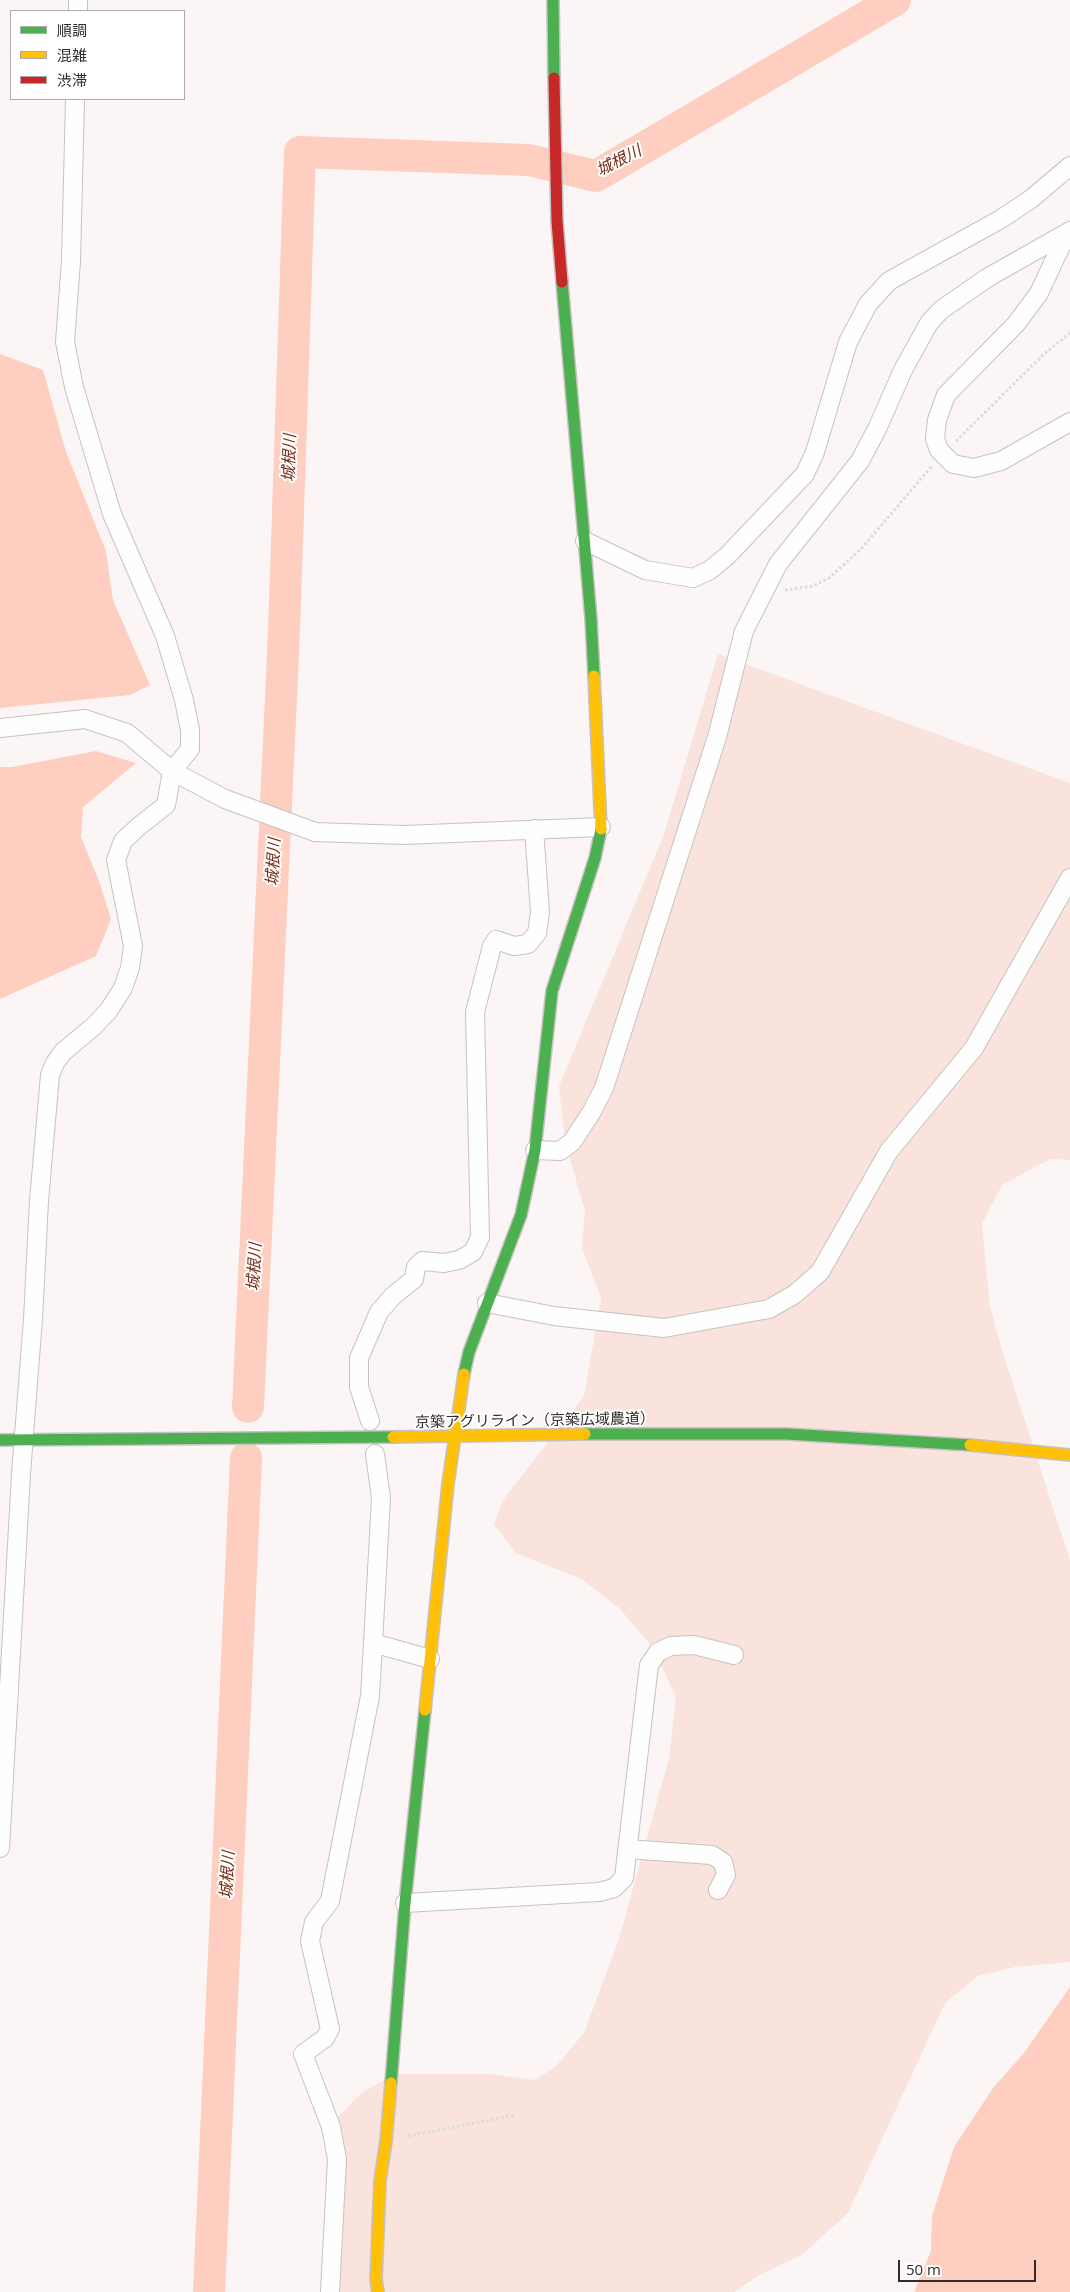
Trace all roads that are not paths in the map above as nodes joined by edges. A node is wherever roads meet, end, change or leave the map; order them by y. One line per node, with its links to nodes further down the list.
1 (553, 0): 6 (street)
2 (75, 100): 8 (street)
3 (1070, 166): 6 (street)
4 (1070, 232): 5 (street); 12 (street)
5 (1070, 422)
6 (585, 541): 9 (street)
7 (0, 728): 8 (street)
8 (172, 771): 10 (street); 17 (street)
9 (601, 827): 10 (street); 12 (street)
10 (534, 829): 14 (street)
11 (1070, 878): 13 (street)
12 (535, 1150): 13 (street)
13 (487, 1303): 15 (street)
14 (370, 1421)
15 (455, 1435): 17 (street, 京築アグリライン（京築広域農道）); 19 (street, 京築アグリライン（京築広域農道）); 22 (street)
16 (0, 1440): 17 (street, 京築アグリライン（京築広域農道）)
17 (23, 1440): 23 (street)
18 (375, 1454): 20 (street)
19 (1070, 1455)
20 (373, 1643): 22 (street); 27 (street)
21 (734, 1655): 24 (street)
22 (430, 1659): 26 (street)
23 (0, 1848)
24 (627, 1849): 25 (street); 26 (street)
25 (718, 1890)
26 (405, 1904): 28 (street)
27 (330, 2292)
28 (378, 2292)

